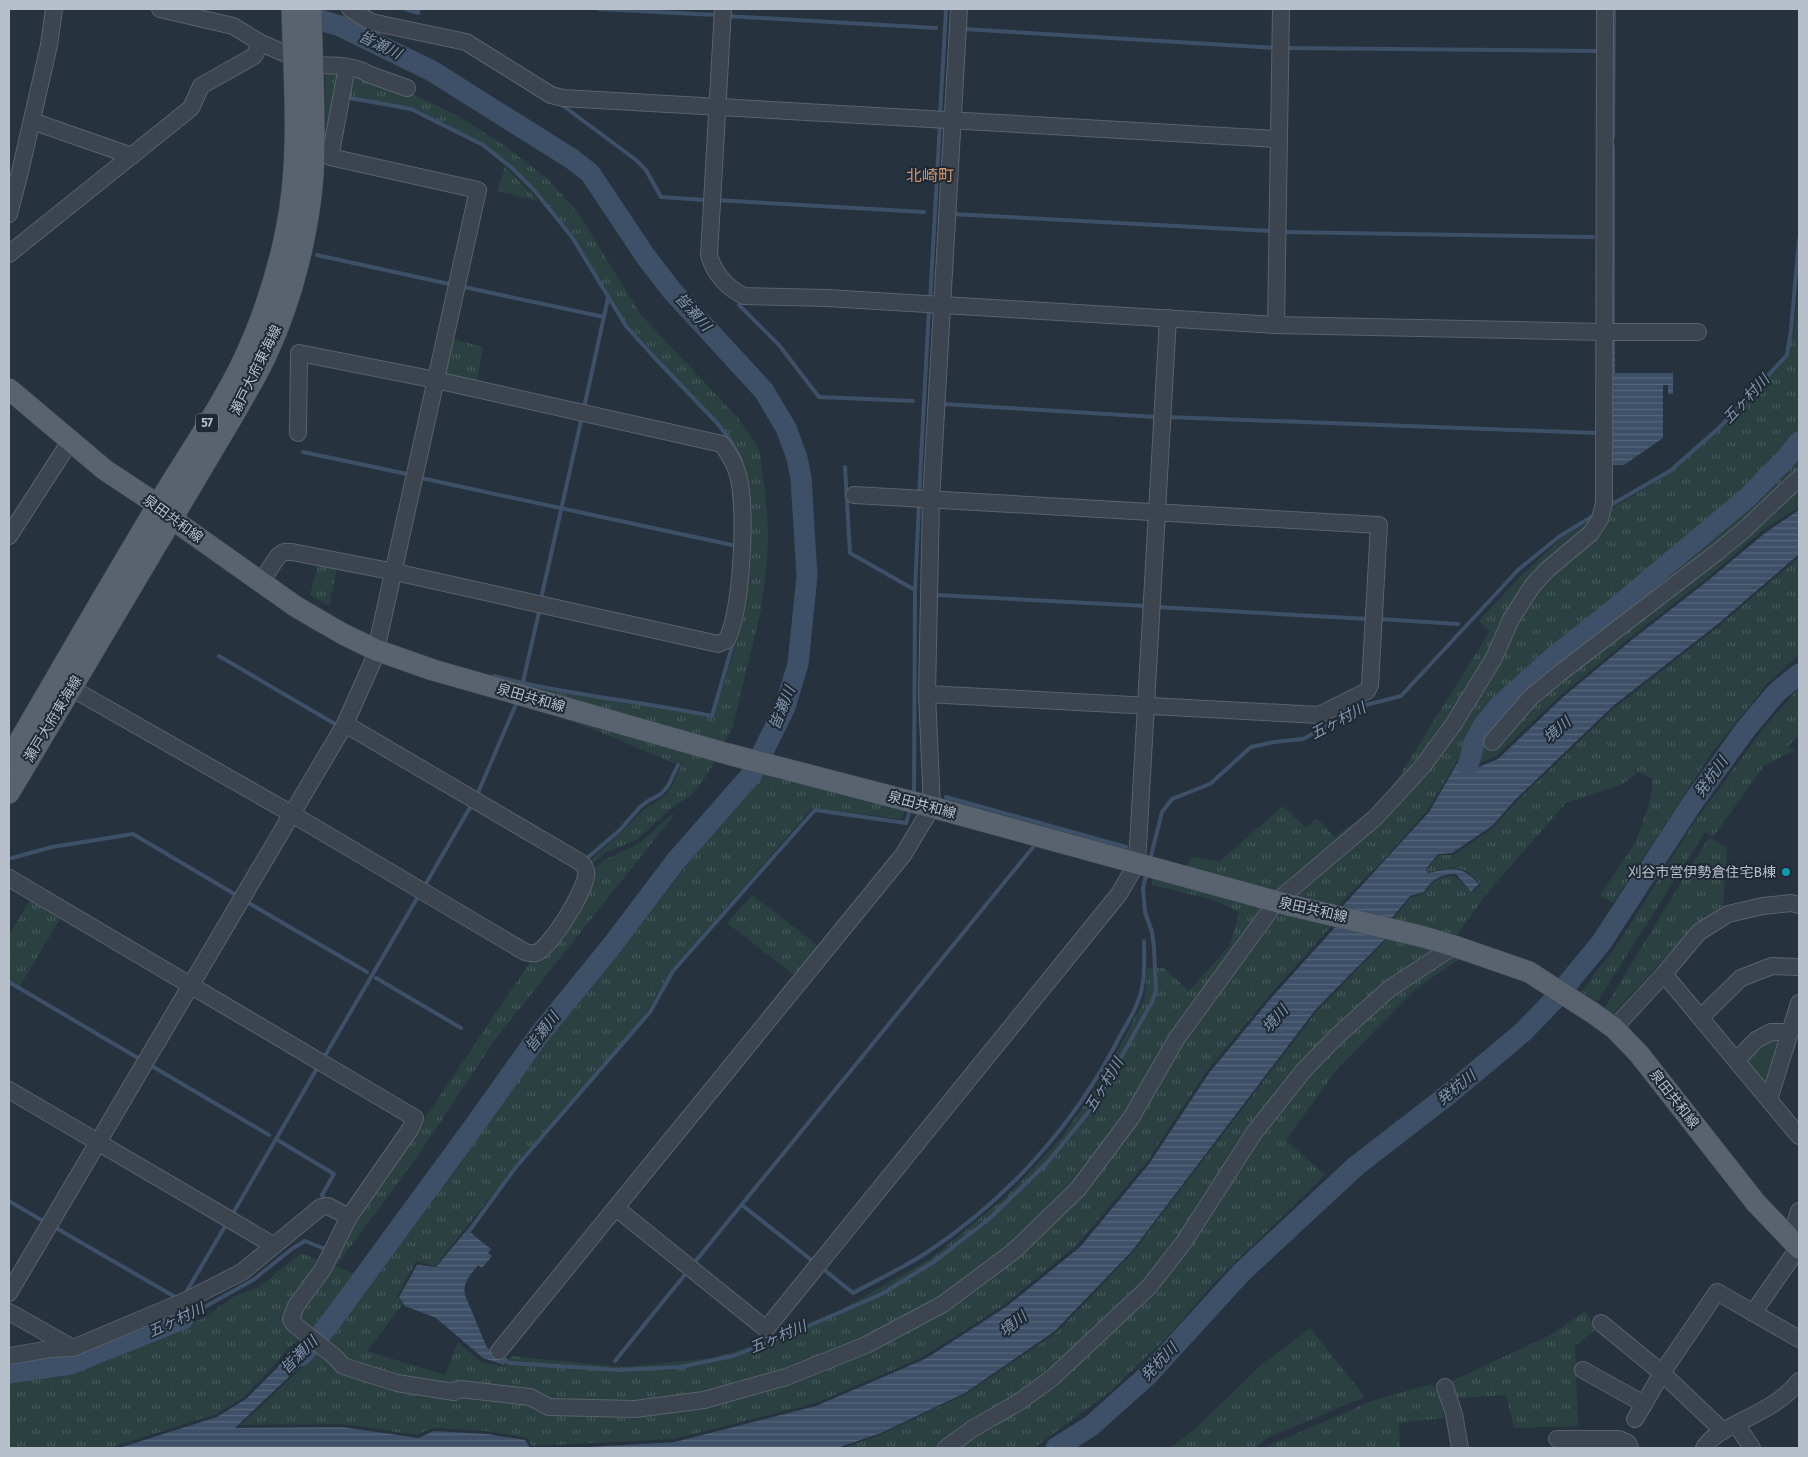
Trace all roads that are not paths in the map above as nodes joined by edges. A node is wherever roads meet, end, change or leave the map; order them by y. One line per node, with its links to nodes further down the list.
1 (54, 9): 16 (street)
2 (160, 9): 10 (street)
3 (292, 9): 11 (main road, 瀬戸大府東海線 / 57)
4 (311, 9): 11 (main road, 瀬戸大府東海線 / 57)
5 (350, 9): 14 (street)
6 (723, 9): 14 (street)
7 (959, 9): 15 (street)
8 (1281, 9): 17 (street)
9 (1605, 9): 24 (street)
10 (261, 43): 11 (street); 18 (street)
11 (303, 57): 12 (street); 33 (main road, 瀬戸大府東海線 / 57)
12 (347, 67): 13 (street); 26 (street)
13 (407, 88)
14 (716, 108): 15 (street); 21 (street)
15 (944, 120): 17 (street); 21 (street)
16 (32, 121): 18 (street); 19 (street)
17 (1278, 139): 23 (street)
18 (132, 156): 20 (street)
19 (9, 214)
20 (9, 254)
21 (934, 304): 22 (street); 32 (street)
22 (1168, 318): 23 (street); 34 (street)
23 (1276, 325): 24 (street)
24 (1604, 332): 25 (street); 50 (street)
25 (1698, 332)
26 (436, 380): 28 (street); 36 (street); 36 (street)
27 (9, 389): 29 (main road, 泉田共和線)
28 (298, 433)
29 (71, 440): 33 (main road, 泉田共和線); 35 (street)
30 (1799, 478): 43 (street)
31 (854, 495): 32 (street)
32 (923, 499): 34 (street); 40 (street)
33 (165, 512): 37 (main road, 泉田共和線); 39 (main road, 瀬戸大府東海線 / 57); 44 (main road, 瀬戸大府東海線 / 57)
34 (1157, 512): 41 (street); 41 (street)
35 (9, 536)
36 (395, 572): 37 (street); 38 (street)
37 (261, 582): 38 (main road, 泉田共和線)
38 (376, 650): 42 (street); 46 (main road, 泉田共和線)
39 (71, 688): 45 (main road, 瀬戸大府東海線 / 57); 47 (street)
40 (927, 694): 41 (street); 46 (street)
41 (1145, 706): 48 (street)
42 (346, 724): 47 (street); 47 (street)
43 (1492, 742)
44 (9, 759)
45 (9, 793)
46 (929, 806): 48 (main road, 泉田共和線); 65 (street)
47 (292, 814): 55 (street)
48 (1139, 864): 50 (main road, 泉田共和線); 65 (street)
49 (9, 878): 55 (street)
50 (1283, 903): 52 (main road, 泉田共和線); 67 (street)
51 (1799, 905): 54 (street)
52 (1454, 946): 58 (main road, 泉田共和線); 86 (street)
53 (1799, 966): 57 (street)
54 (1664, 974): 57 (street); 58 (street)
55 (190, 985): 64 (street); 67 (street)
56 (1799, 1003): 59 (street)
57 (1701, 1017): 60 (street)
58 (1614, 1028): 69 (main road, 泉田共和線)
59 (1790, 1032): 60 (street); 62 (street)
60 (1737, 1060): 62 (street)
61 (9, 1090): 64 (street)
62 (1770, 1100): 63 (street)
63 (1799, 1136)
64 (98, 1142): 68 (street); 70 (street)
65 (616, 1208): 76 (street)
66 (1799, 1211): 69 (street)
67 (349, 1217): 68 (street)
68 (273, 1245): 75 (street)
69 (1796, 1245): 72 (street)
70 (9, 1293)
71 (9, 1312): 75 (street)
72 (1753, 1313): 74 (street); 79 (street)
73 (1601, 1323): 79 (street)
74 (1799, 1339)
75 (73, 1348): 77 (street)
76 (499, 1351)
77 (9, 1356)
78 (1583, 1370): 82 (street)
79 (1662, 1373): 82 (street); 84 (street)
80 (1799, 1381): 84 (street)
81 (1445, 1387): 87 (street)
82 (1644, 1404): 83 (street)
83 (1635, 1419)
84 (1729, 1427): 89 (street); 90 (street)
85 (1557, 1439): 88 (street)
86 (946, 1448)
87 (1460, 1448)
88 (1630, 1448)
89 (1704, 1448)
90 (1752, 1448)

